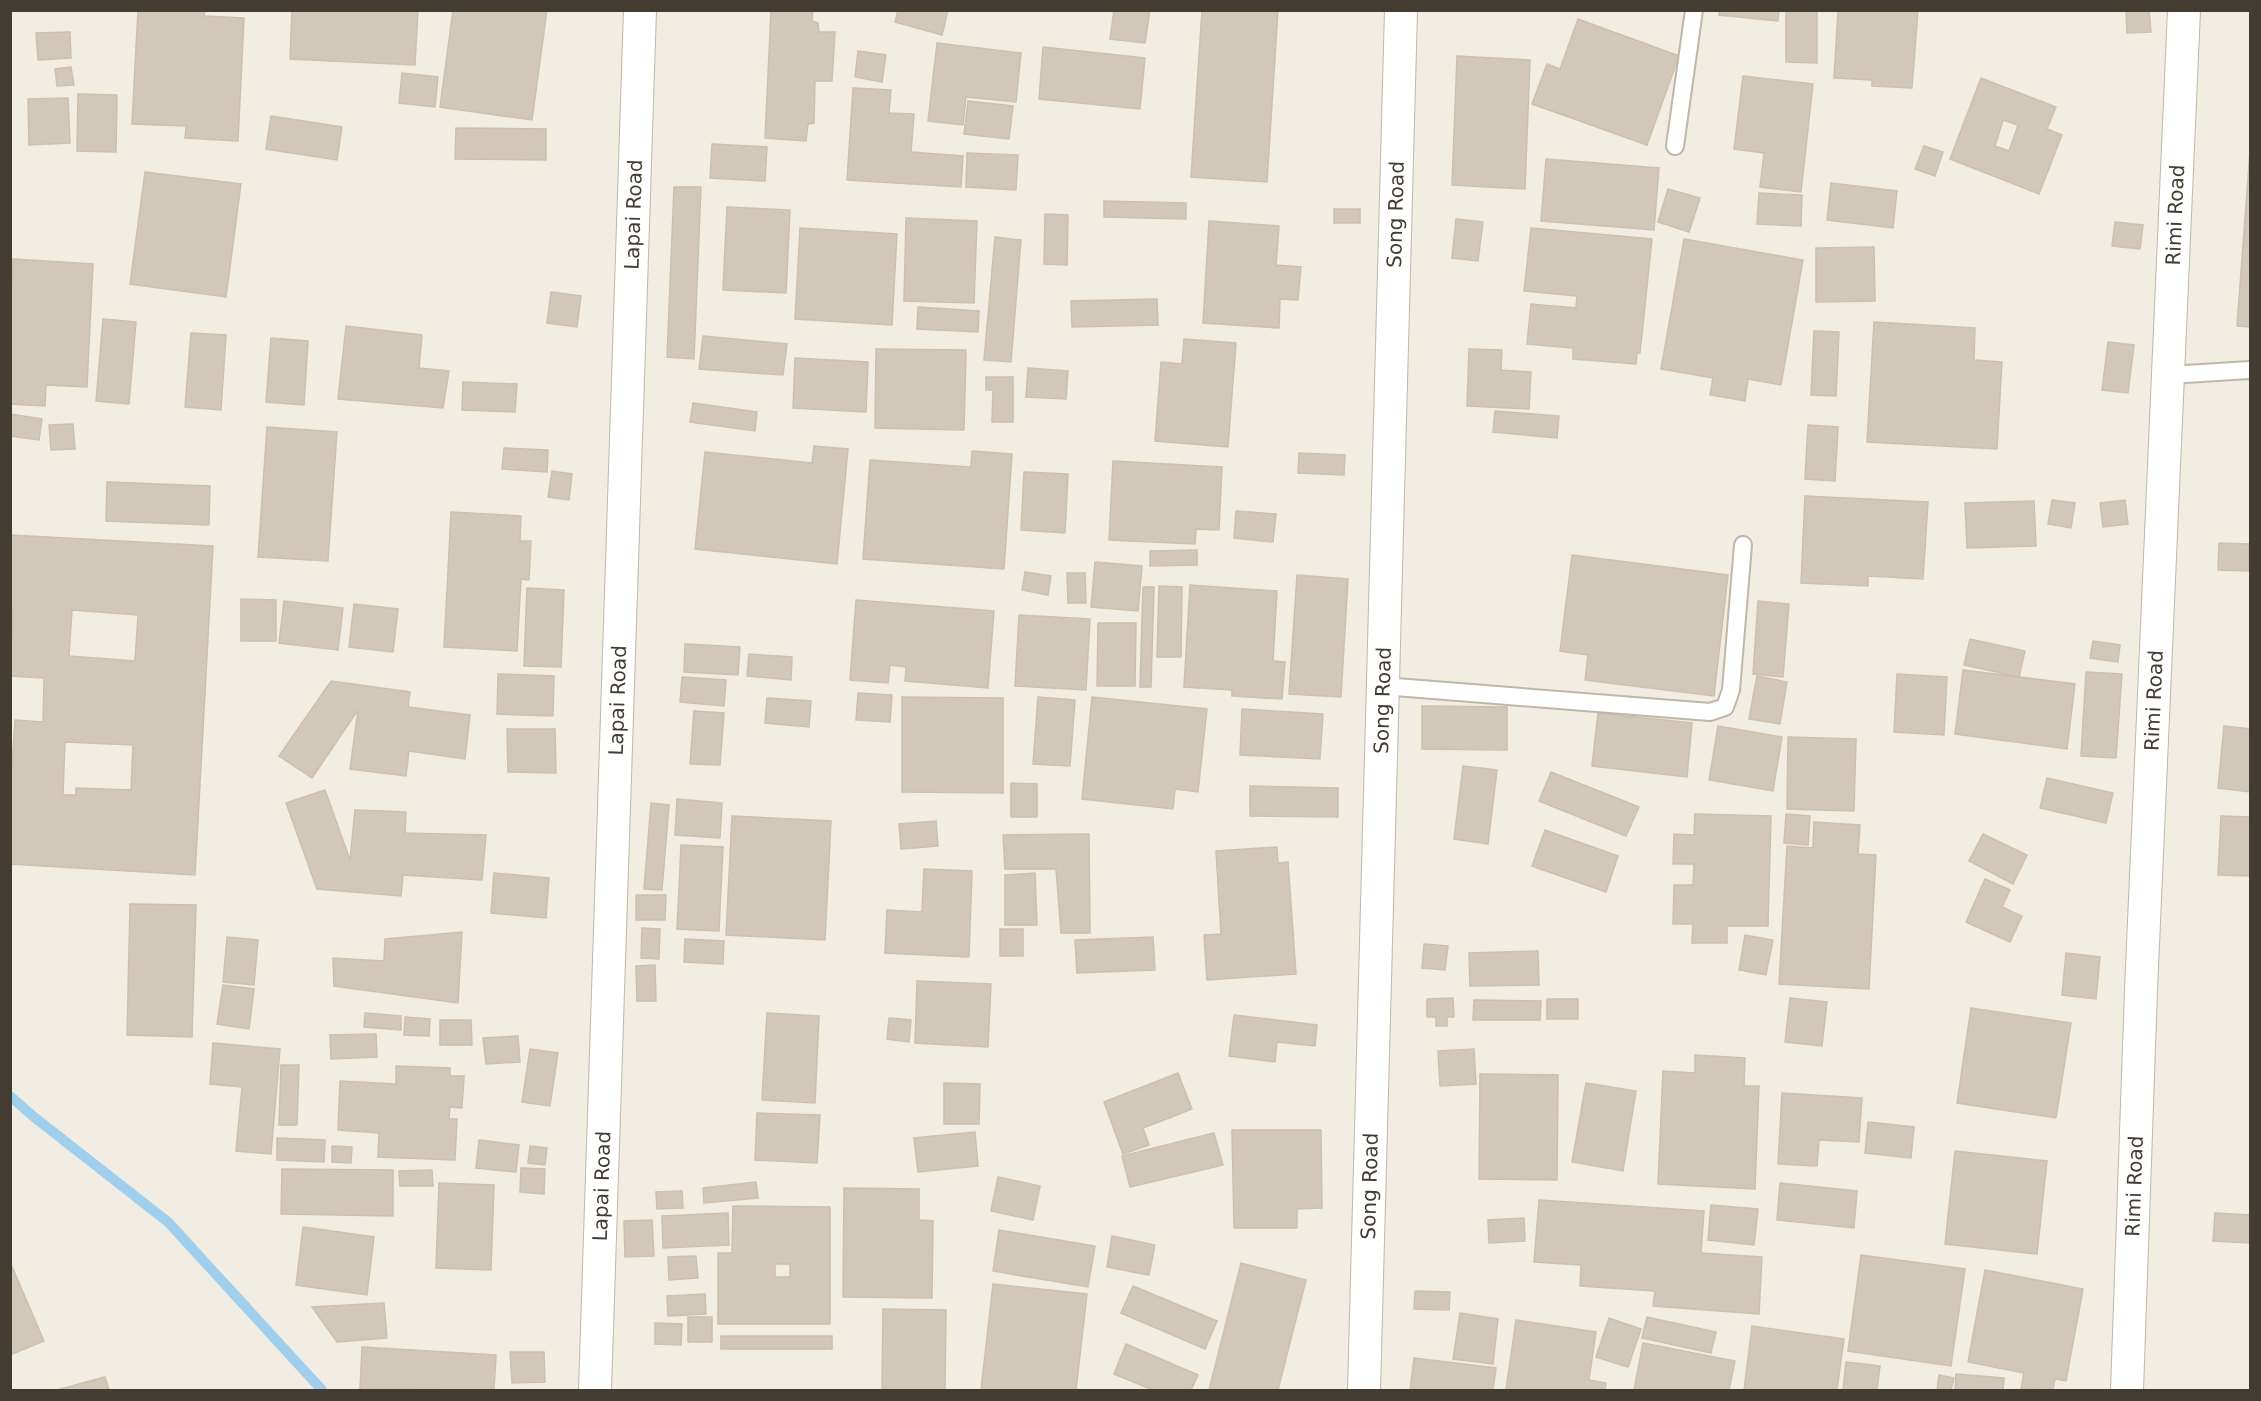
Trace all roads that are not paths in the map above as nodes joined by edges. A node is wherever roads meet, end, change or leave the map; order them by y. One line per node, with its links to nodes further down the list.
1 (640, 10): 10 (street, Lapai Road)
2 (1401, 10): 9 (street, Song Road)
3 (1694, 10): 5 (lane)
4 (2184, 10): 7 (street, Rimi Road)
5 (1675, 146)
6 (2250, 370): 7 (lane)
7 (2169, 375): 12 (street, Rimi Road)
8 (1743, 545): 9 (lane)
9 (1383, 686): 11 (street, Song Road)
10 (595, 1390)
11 (1364, 1390)
12 (2127, 1390)

